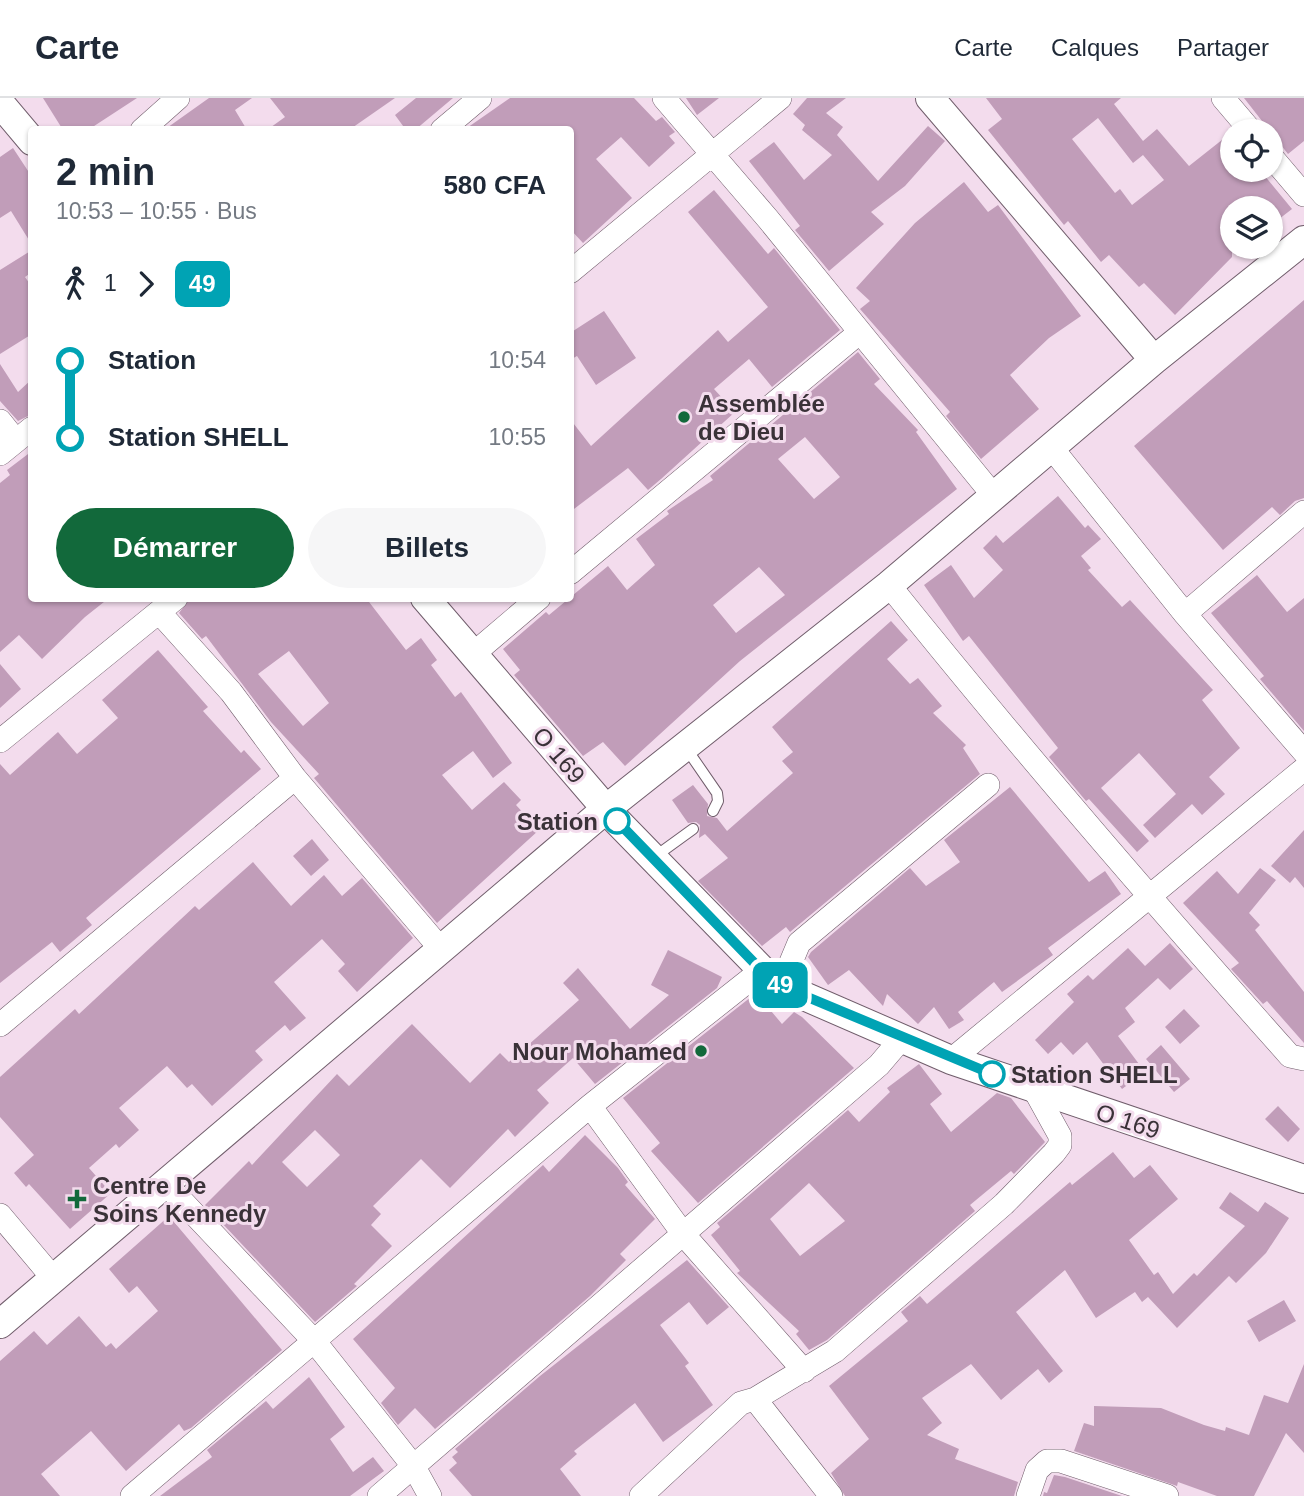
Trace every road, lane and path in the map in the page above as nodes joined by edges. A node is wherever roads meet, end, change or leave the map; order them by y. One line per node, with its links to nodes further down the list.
1 (178, 98): 9 (street)
2 (480, 98): 10 (street)
3 (664, 98): 12 (street)
4 (780, 98): 12 (street)
5 (930, 98): 18 (street)
6 (1223, 98): 8 (street)
7 (0, 103): 11 (street)
8 (1241, 119)
9 (146, 126)
10 (447, 126)
11 (28, 136)
12 (712, 154): 16 (street); 17 (street)
13 (1283, 170): 14 (street)
14 (1304, 195)
15 (1304, 240): 18 (street)
16 (574, 269)
17 (860, 332): 22 (street); 24 (street)
18 (1154, 360): 21 (street)
19 (0, 421): 20 (street)
20 (16, 441)
21 (1051, 447): 22 (street); 29 (street)
22 (993, 495): 25 (street)
23 (1304, 512): 29 (street)
24 (574, 569)
25 (889, 585): 32 (street); 41 (street)
26 (428, 602): 30 (street, O 169)
27 (534, 602): 30 (street)
28 (167, 605): 31 (street); 35 (street)
29 (1185, 614): 33 (street)
30 (472, 654): 37 (street, O 169)
31 (0, 741)
32 (685, 746): 37 (street); 38 (lane)
33 (1304, 752)
34 (1304, 769): 41 (street)
35 (295, 778): 42 (street); 44 (street)
36 (988, 785): 43 (street)
37 (606, 809): 40 (street, O 169); 42 (street)
38 (713, 811)
39 (693, 830): 40 (lane)
40 (653, 858): 43 (street, O 169)
41 (1148, 897): 46 (street); 47 (street)
42 (440, 948): 51 (street)
43 (772, 978): 45 (street, O 169); 49 (street)
44 (0, 1025)
45 (902, 1038): 47 (street, O 169); 53 (street)
46 (1304, 1059)
47 (951, 1060): 48 (street, O 169)
48 (1034, 1089): 50 (street, O 169); 57 (street)
49 (590, 1106): 53 (street); 56 (street)
50 (1304, 1179)
51 (164, 1182): 54 (street); 56 (street)
52 (0, 1215): 54 (street)
53 (684, 1235): 57 (street); 59 (street)
54 (53, 1278): 55 (street)
55 (0, 1324)
56 (314, 1342): 59 (street); 60 (street)
57 (804, 1371): 58 (street)
58 (755, 1399): 63 (street); 64 (street)
59 (414, 1467): 61 (street); 62 (street)
60 (132, 1496)
61 (379, 1496)
62 (430, 1496)
63 (641, 1496)
64 (831, 1496)
65 (1028, 1496): 66 (street)
66 (1167, 1496)

